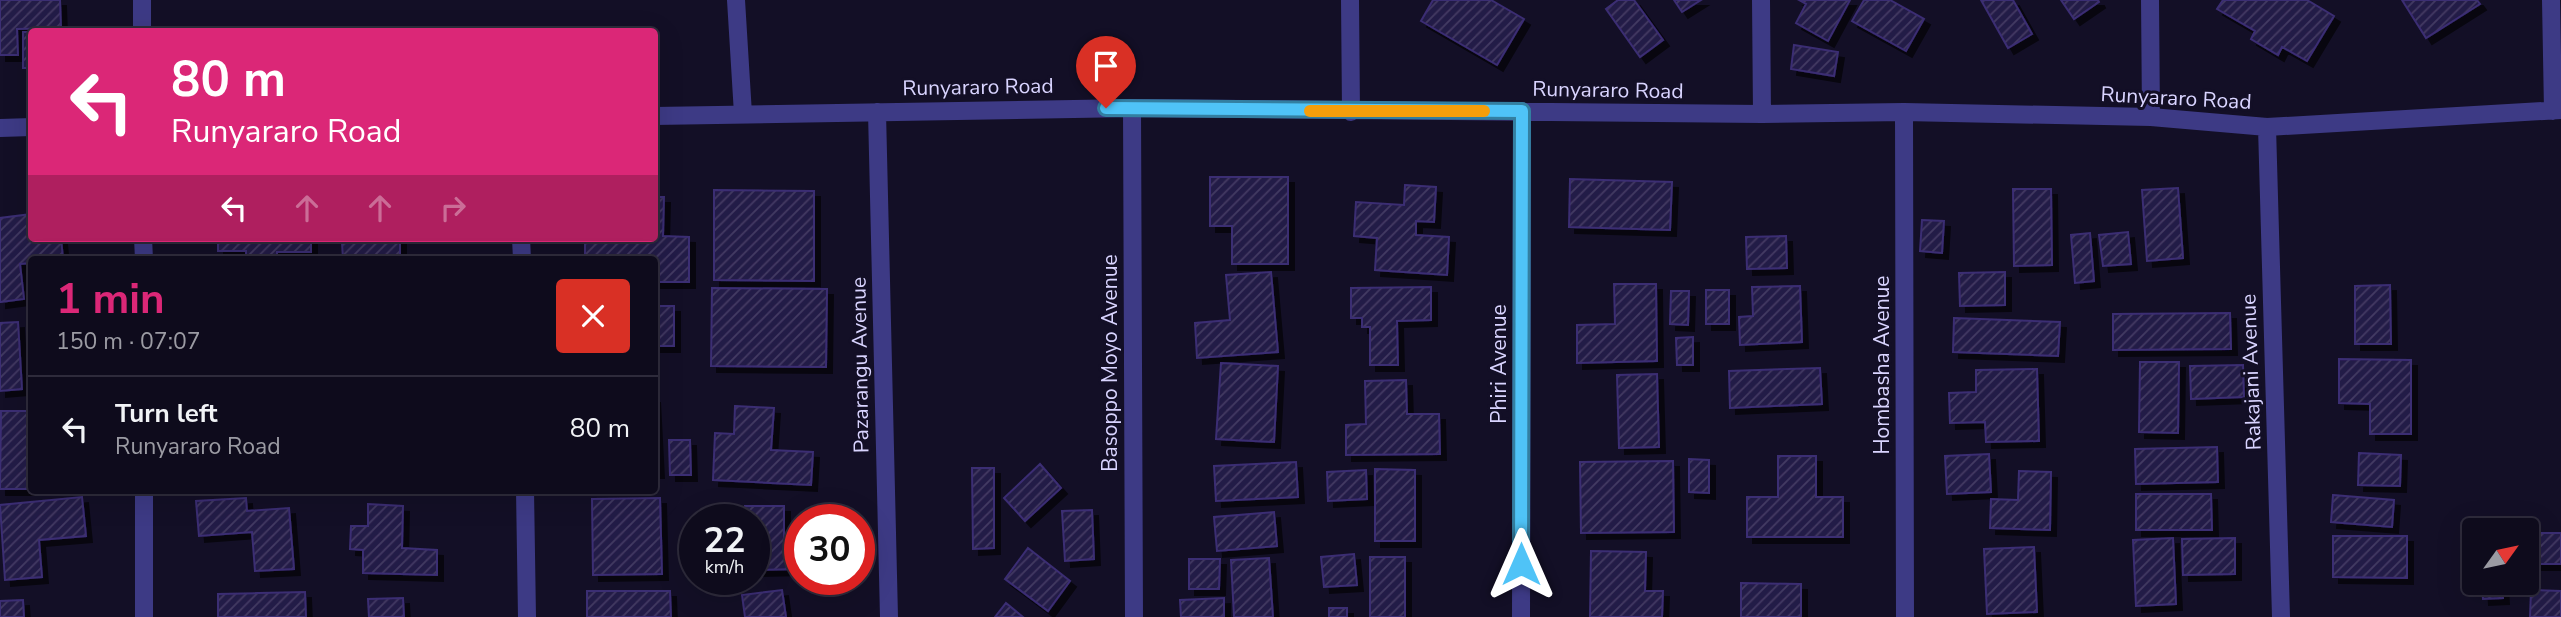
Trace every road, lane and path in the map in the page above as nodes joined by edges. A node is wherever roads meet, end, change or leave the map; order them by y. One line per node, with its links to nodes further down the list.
1 (142, 0): 7 (street)
2 (736, 0): 14 (street)
3 (1350, 0): 12 (street)
4 (1761, 0): 15 (street)
5 (2150, 0): 17 (street)
6 (2551, 0): 9 (street)
7 (142, 28)
8 (1132, 108): 11 (street, Runyararo Road); 12 (street, Runyararo Road); 26 (street, Basoppo Moyo Avenue)
9 (2557, 110): 19 (street, Runyararo Road)
10 (1522, 111): 12 (street, Runyararo Road); 15 (street, Runyararo Road); 27 (street, Phiri Avenue)
11 (877, 112): 14 (street, Runyararo Road); 25 (street, Pazarangu Avenue)
12 (1351, 112)
13 (1904, 112): 15 (street, Runyararo Road); 17 (street, Runyararo Road); 28 (street, Hombasha Avenue)
14 (744, 114): 16 (street, Runyararo Road)
15 (1762, 114)
16 (658, 116)
17 (2151, 117): 19 (street, Runyararo Road)
18 (28, 127): 20 (street)
19 (2267, 127): 29 (street, Rakajani Avenue)
20 (0, 128)
21 (144, 494): 23 (street)
22 (525, 494): 24 (street)
23 (144, 617)
24 (527, 617)
25 (889, 617)
26 (1134, 617)
27 (1521, 617)
28 (1905, 617)
29 (2281, 617)

